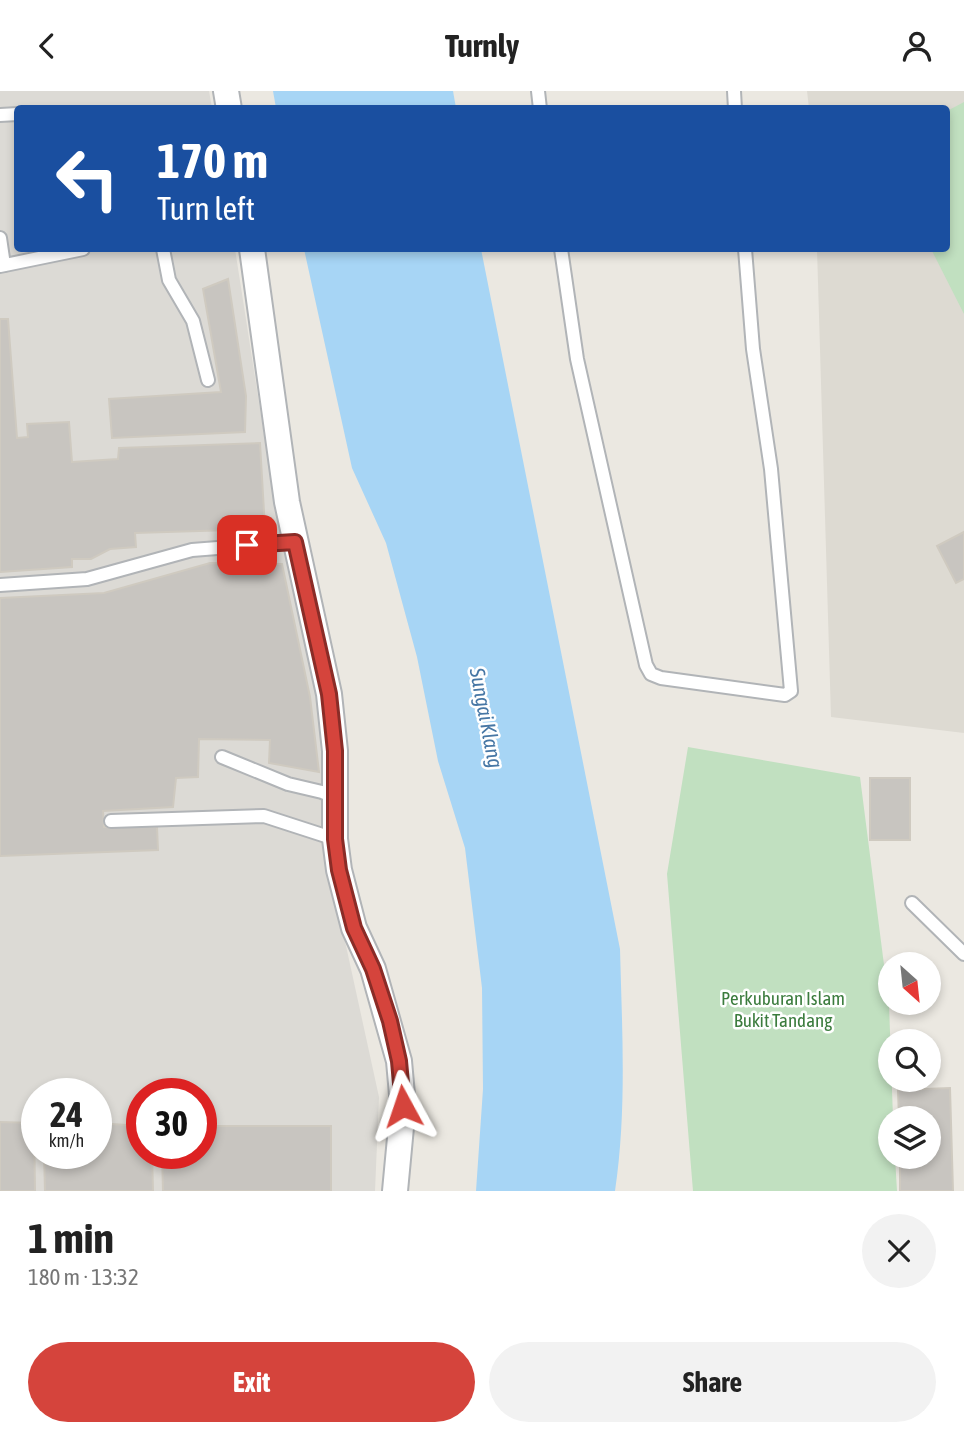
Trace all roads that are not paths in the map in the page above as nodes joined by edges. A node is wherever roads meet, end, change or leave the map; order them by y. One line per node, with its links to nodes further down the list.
1 (0, 238): 7 (lane)
2 (68, 252): 7 (lane)
3 (164, 252): 8 (lane)
4 (252, 252): 9 (street)
5 (561, 252): 6 (lane)
6 (745, 252)
7 (2, 265)
8 (208, 380)
9 (295, 542): 10 (lane); 12 (street)
10 (0, 585)
11 (222, 758): 12 (lane)
12 (334, 797): 14 (street)
13 (111, 821): 14 (lane)
14 (335, 839): 17 (street)
15 (912, 903): 16 (lane)
16 (964, 954)
17 (395, 1191)

